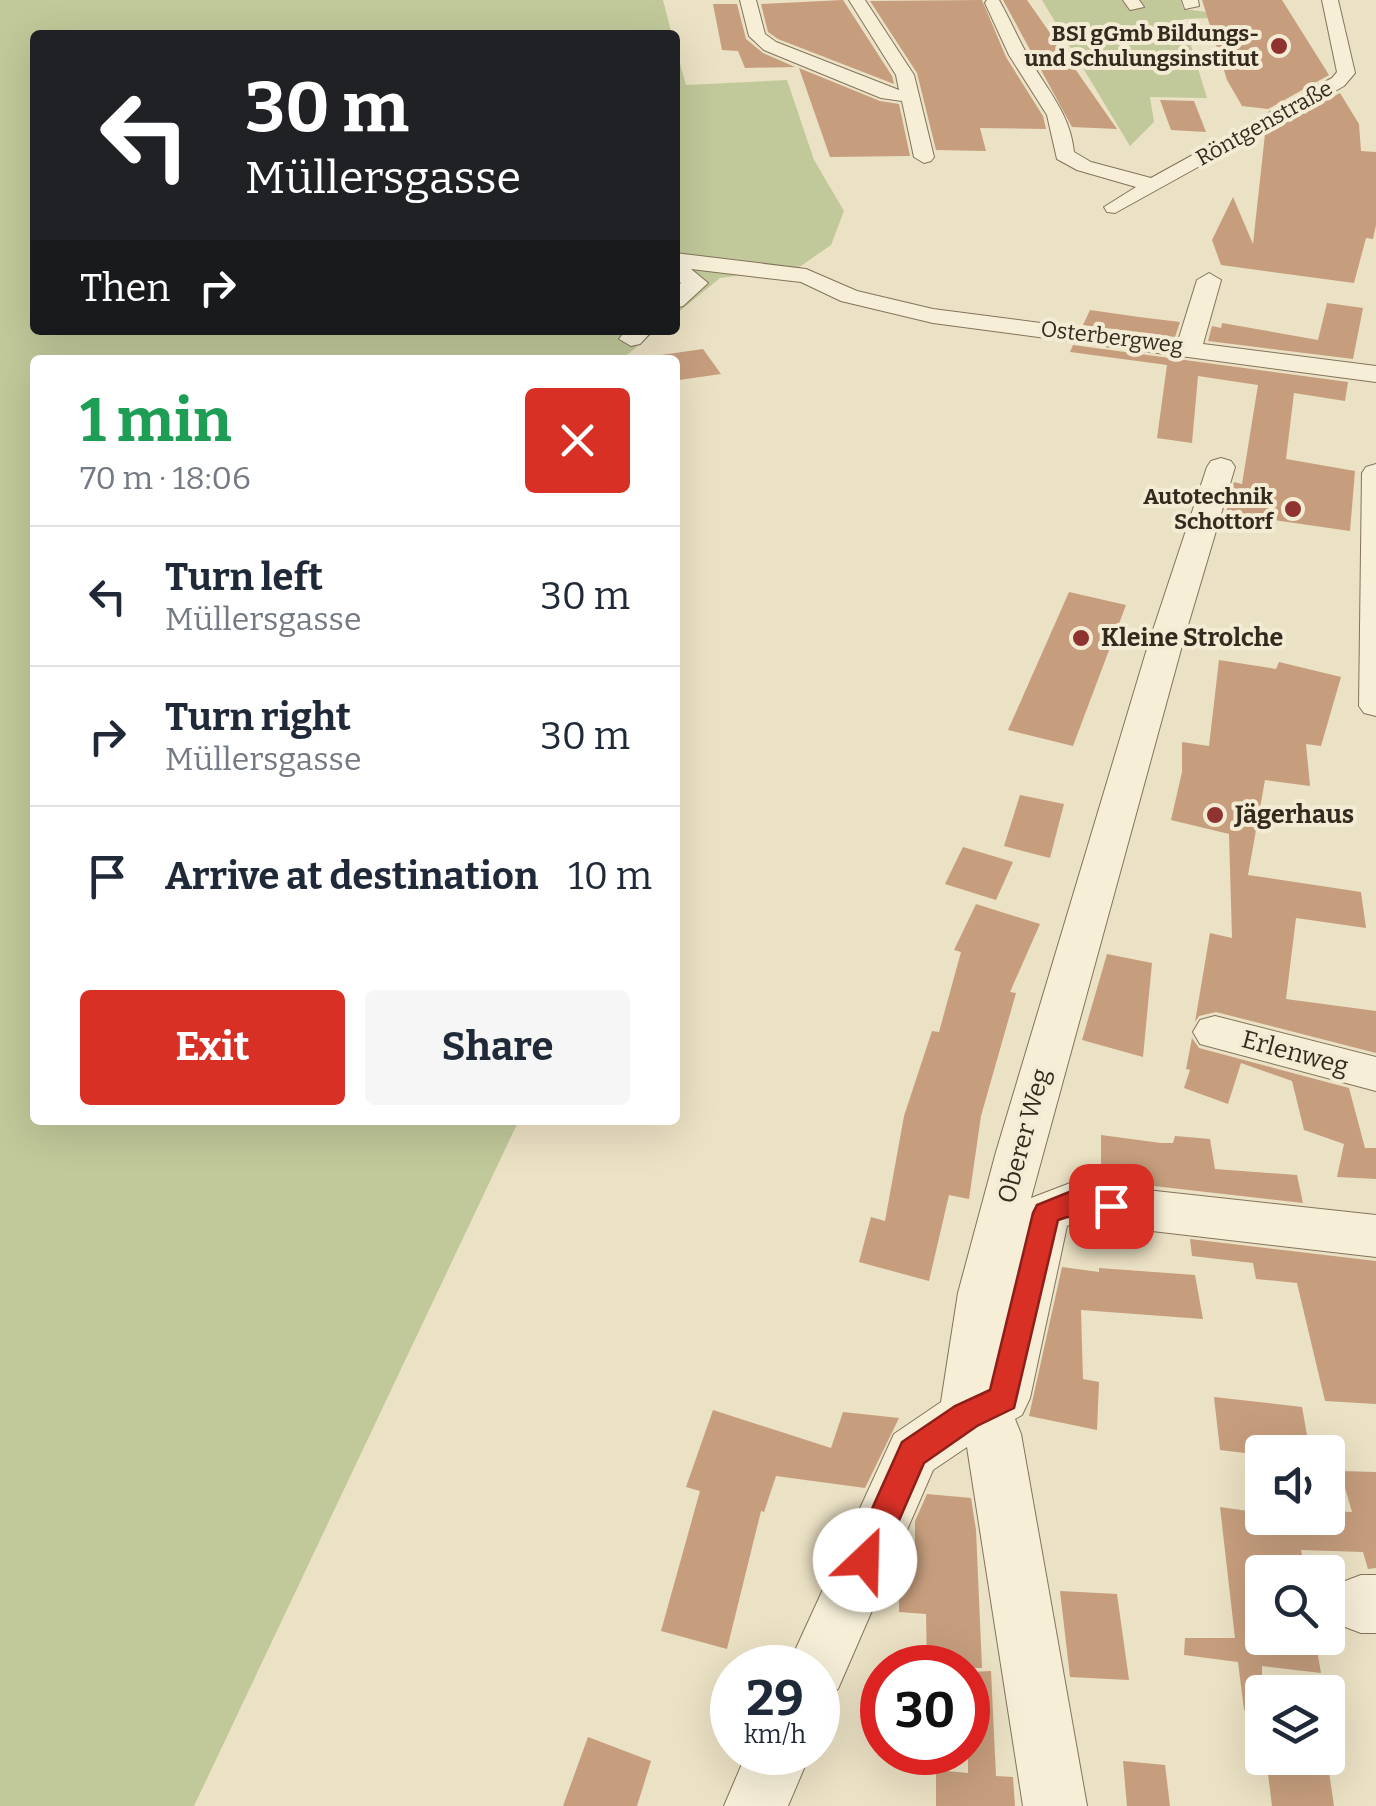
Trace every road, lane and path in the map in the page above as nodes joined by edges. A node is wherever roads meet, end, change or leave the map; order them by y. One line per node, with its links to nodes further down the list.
1 (748, 0): 5 (street)
2 (858, 0): 5 (street)
3 (1330, 0): 7 (street, Röntgenstraße)
4 (995, 1): 7 (street)
5 (909, 96): 6 (street)
6 (924, 156)
7 (1153, 185): 8 (street, Röntgenstraße)
8 (1115, 207)
9 (680, 261): 13 (street, Osterbergweg)
10 (680, 272): 12 (street)
11 (1208, 280): 13 (street)
12 (680, 297)
13 (1189, 347): 14 (street, Osterbergweg)
14 (1376, 374)
15 (1221, 467): 21 (street, Oberer Weg)
16 (1376, 473): 17 (street)
17 (1376, 706)
18 (1215, 1032): 19 (street, Erlenweg)
19 (1376, 1074)
20 (1376, 1236): 21 (street)
21 (966, 1416): 22 (street); 25 (street)
22 (827, 1645)
23 (770, 1775): 24 (street)
24 (756, 1806)
25 (1056, 1806)

